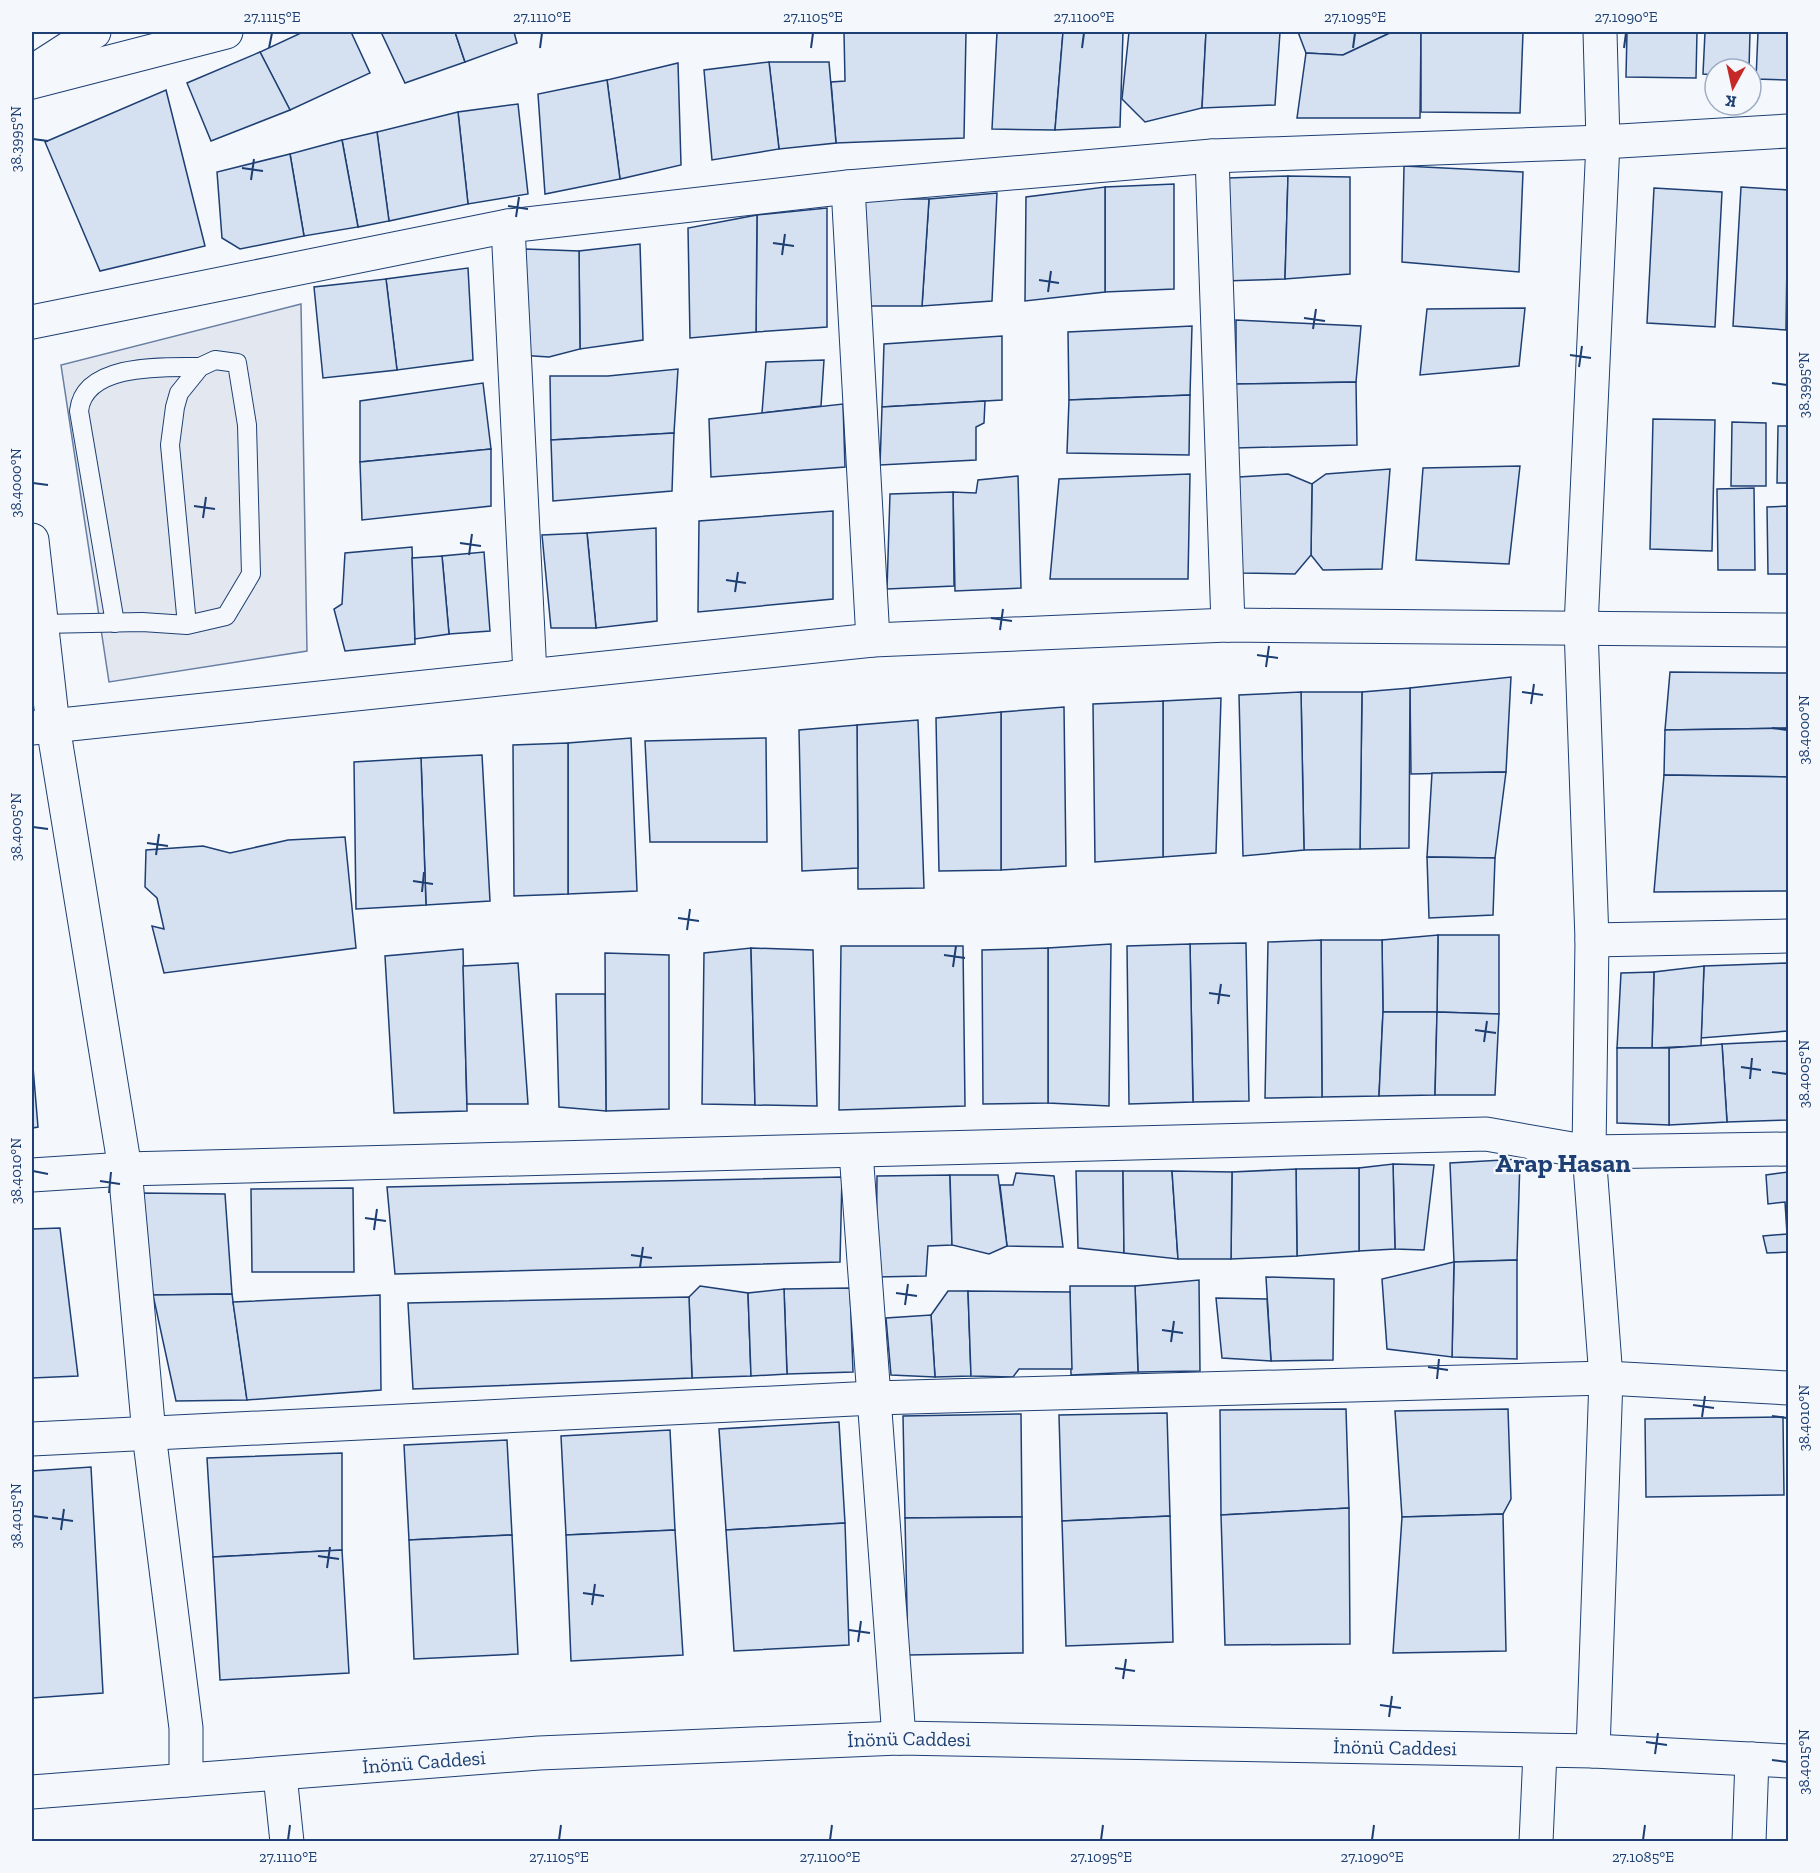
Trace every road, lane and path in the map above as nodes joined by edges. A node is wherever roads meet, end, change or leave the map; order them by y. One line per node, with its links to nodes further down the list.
1 (94, 32): 4 (street)
2 (226, 32): 5 (street)
3 (1600, 32): 7 (street)
4 (32, 72)
5 (32, 82)
6 (1788, 131): 7 (street)
7 (1603, 142): 8 (street); 18 (street)
8 (1212, 156): 9 (street); 17 (street)
9 (848, 187): 10 (street); 20 (street)
10 (508, 226): 11 (street); 21 (street)
11 (32, 322)
12 (200, 367): 14 (lane); 16 (lane); 16 (lane)
13 (32, 540): 15 (street)
14 (115, 623): 15 (lane); 16 (lane)
15 (41, 624): 22 (street)
16 (187, 625)
17 (1228, 625): 18 (street); 20 (street)
18 (1581, 627): 19 (street); 24 (street)
19 (1788, 630)
20 (873, 640): 21 (street)
21 (530, 675): 22 (street)
22 (42, 727): 28 (street)
23 (1788, 936): 24 (street)
24 (1592, 940): 27 (street)
25 (1788, 1149): 27 (street)
26 (856, 1152): 27 (street); 28 (street); 32 (street)
27 (1589, 1152): 30 (street)
28 (125, 1169): 29 (street); 33 (street)
29 (32, 1175)
30 (1606, 1378): 31 (street); 32 (street); 36 (street)
31 (1788, 1388)
32 (874, 1398): 33 (street); 35 (street)
33 (149, 1434): 34 (street); 41 (street)
34 (32, 1439)
35 (899, 1738): 37 (street, İnönü Caddesi); 40 (street, İnönü Caddesi)
36 (1593, 1751): 37 (street, İnönü Caddesi); 38 (street, İnönü Caddesi)
37 (1540, 1752): 44 (street)
38 (1752, 1759): 39 (street, İnönü Caddesi); 45 (street)
39 (1788, 1761)
40 (280, 1775): 41 (street, İnönü Caddesi); 43 (street)
41 (186, 1780): 42 (street, İnönü Caddesi)
42 (32, 1792)
43 (287, 1842)
44 (1536, 1842)
45 (1749, 1842)

